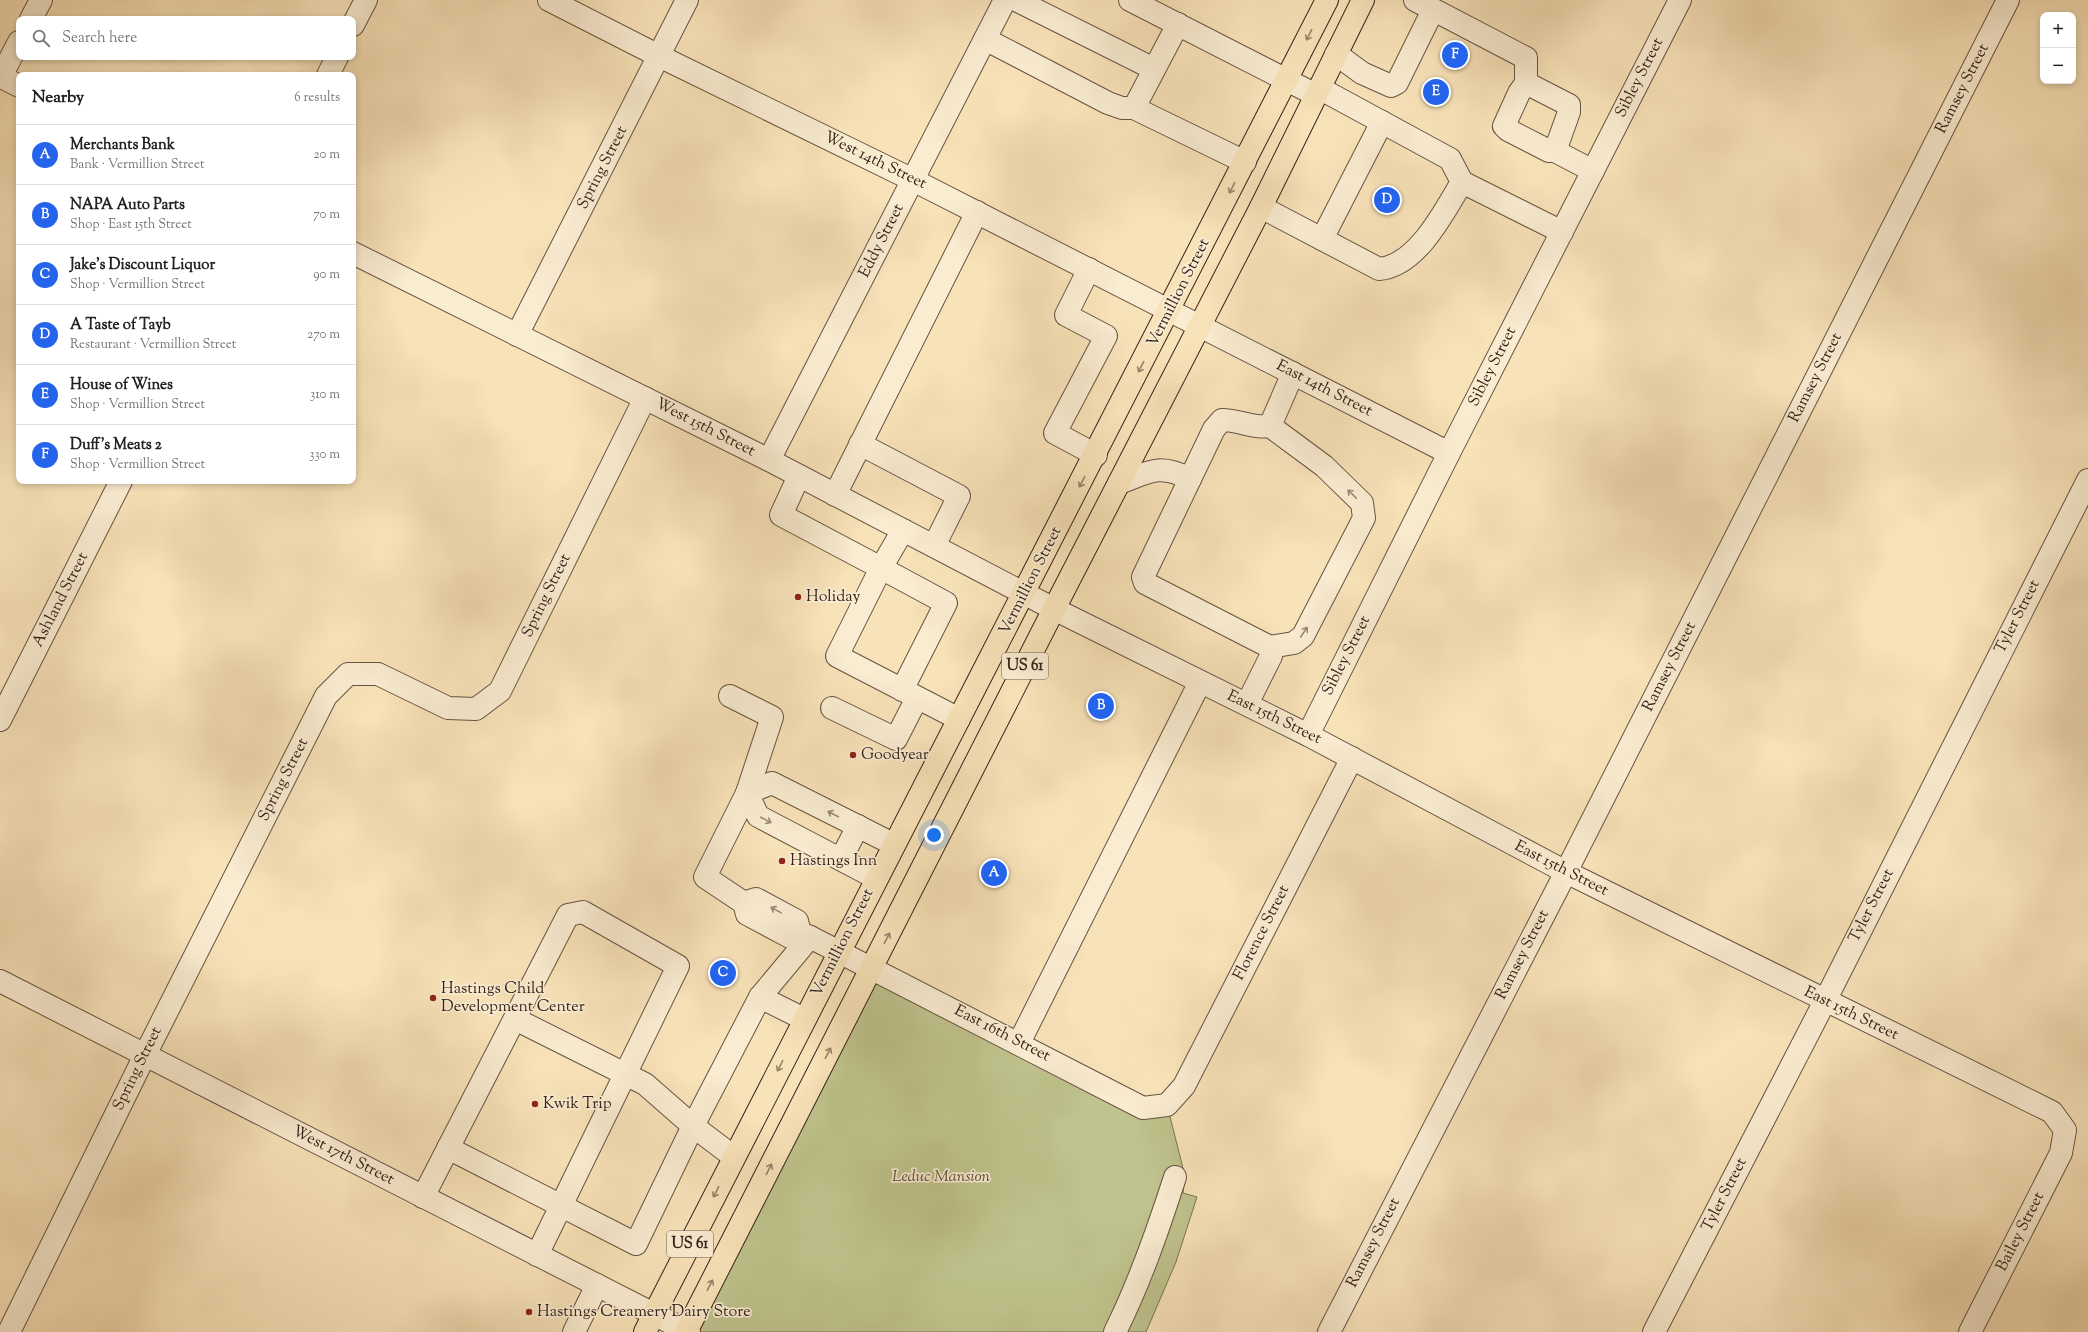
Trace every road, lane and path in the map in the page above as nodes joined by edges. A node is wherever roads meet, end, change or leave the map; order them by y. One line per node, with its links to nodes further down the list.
1 (41, 0): 14 (street)
2 (366, 0): 15 (street)
3 (549, 0): 19 (street, West 14th Street)
4 (687, 0): 19 (street, Spring Street)
5 (1005, 0): 16 (street, Eddy Street)
6 (1016, 0): 21 (street)
7 (1130, 0): 13 (street)
8 (1327, 0): 24 (highway, Vermillion Street / US 61, one-way to 24)
9 (1363, 0): 18 (highway, Vermillion Street / US 61)
10 (1680, 0): 31 (street, Sibley Street)
11 (2008, 0): 75 (street, Ramsey Street)
12 (1424, 5): 18 (street); 25 (street)
13 (1170, 13): 21 (street); 24 (street)
14 (33, 16)
15 (356, 19)
16 (985, 39): 27 (street); 32 (street, Eddy Street)
17 (16, 50): 23 (street)
18 (1336, 54): 26 (highway, Vermillion Street / US 61)
19 (659, 56): 32 (street, West 14th Street); 42 (street, Spring Street)
20 (336, 60): 22 (street)
21 (1154, 69): 27 (street)
22 (330, 72)
23 (5, 79)
24 (1287, 80): 26 (street); 30 (highway, Vermillion Street / US 61)
25 (1526, 83): 29 (street); 29 (street)
26 (1318, 91): 28 (street); 34 (highway, Vermillion Street / US 61)
27 (1134, 108): 30 (street)
28 (1382, 122): 33 (street); 37 (street)
29 (1555, 151): 31 (street)
30 (1245, 162): 40 (highway, Vermillion Street / US 61, one-way to 40)
31 (1593, 171): 36 (street, Sibley Street)
32 (913, 180): 35 (street, West 14th Street); 49 (street, Eddy Street)
33 (1462, 182): 36 (street); 37 (street)
34 (1261, 207): 37 (street); 41 (highway, Vermillion Street / US 61)
35 (977, 212): 39 (street, West 14th Street); 46 (street)
36 (1562, 232): 47 (street, Sibley Street)
37 (1322, 239)
38 (356, 255): 42 (street, West 15th Street)
39 (1089, 269): 40 (street, West 14th Street); 48 (street)
40 (1170, 310): 41 (street, West 14th Street); 48 (highway, Vermillion Street / US 61, one-way to 48)
41 (1200, 325): 43 (street, East 14th Street); 53 (highway, Vermillion Street / US 61)
42 (517, 335): 44 (street, West 15th Street)
43 (1292, 373): 45 (street); 47 (street, East 14th Street)
44 (645, 398): 49 (street, West 15th Street); 86 (street, Spring Street)
45 (1270, 426): 51 (street); 61 (street, one-way to 45)
46 (860, 444): 55 (street); 57 (street)
47 (1449, 453): 69 (street, Sibley Street)
48 (1096, 455): 59 (highway, Vermillion Street / US 61, one-way to 59)
49 (769, 460): 50 (street, West 15th Street)
50 (799, 476): 55 (street, West 15th Street); 58 (street)
51 (1190, 479): 53 (street); 61 (street)
52 (2088, 480): 82 (street, Tyler Street)
53 (1119, 483): 60 (highway, Vermillion Street / US 61)
54 (119, 484): 68 (street, Ashland Street)
55 (835, 494): 56 (street, West 15th Street)
56 (903, 530): 57 (street, West 15th Street); 58 (street)
57 (934, 546): 59 (street, West 15th Street)
58 (881, 568): 63 (street); 63 (street)
59 (1025, 593): 60 (street, West 15th Street); 67 (highway, Vermillion Street / US 61)
60 (1054, 609): 62 (street, East 15th Street); 79 (highway, Vermillion Street / US 61, one-way to 60)
61 (1270, 647): 65 (street)
62 (1200, 682): 65 (street, East 15th Street); 85 (street)
63 (910, 694): 66 (street); 67 (street)
64 (730, 696): 71 (street)
65 (1247, 704): 69 (street, East 15th Street)
66 (832, 708)
67 (959, 719): 73 (highway, Vermillion Street / US 61)
68 (0, 720)
69 (1308, 735): 70 (street, East 15th Street)
70 (1352, 758): 75 (street, East 15th Street); 88 (street, Florence Street)
71 (747, 793): 72 (street, one-way to 71); 74 (street, one-way to 74); 77 (street)
72 (858, 826): 73 (street); 74 (street)
73 (893, 844): 76 (highway, Vermillion Street / US 61)
74 (841, 859): 76 (street)
75 (1566, 872): 82 (street, East 15th Street); 103 (street, Ramsey Street)
76 (876, 878): 78 (highway, Vermillion Street / US 61)
77 (805, 935): 78 (street, East 16th Street); 81 (street)
78 (839, 953): 79 (street, East 16th Street); 84 (highway, Vermillion Street / US 61)
79 (872, 968): 85 (street, East 16th Street); 101 (highway, Vermillion Street / US 61, one-way to 79)
80 (0, 981): 86 (street, West 17th Street)
81 (760, 997): 84 (street); 89 (street)
82 (1825, 1001): 90 (street, East 15th Street); 104 (street, Tyler Street)
83 (515, 1018): 87 (street); 87 (street); 91 (street)
84 (804, 1019): 92 (highway, Vermillion Street / US 61, one-way to 92)
85 (1019, 1043): 88 (street, East 16th Street)
86 (145, 1055): 94 (street, West 17th Street); 99 (street, Spring Street)
87 (625, 1074): 89 (street); 95 (street)
88 (1167, 1105)
89 (693, 1126): 92 (street); 95 (street)
90 (2065, 1130): 105 (street, Bailey Street)
91 (448, 1148): 94 (street); 95 (street)
92 (734, 1157): 98 (highway, Vermillion Street / US 61, one-way to 98)
93 (1175, 1177): 102 (street)
94 (424, 1197): 96 (street, West 17th Street)
95 (560, 1207): 96 (street)
96 (537, 1255): 97 (street, West 17th Street)
97 (597, 1285): 98 (street, West 17th Street); 100 (street)
98 (650, 1323): 101 (street, West 17th Street)
99 (9, 1332)
100 (574, 1332)
101 (687, 1332)
102 (1116, 1332)
103 (1329, 1332)
104 (1654, 1332)
105 (1970, 1332)

